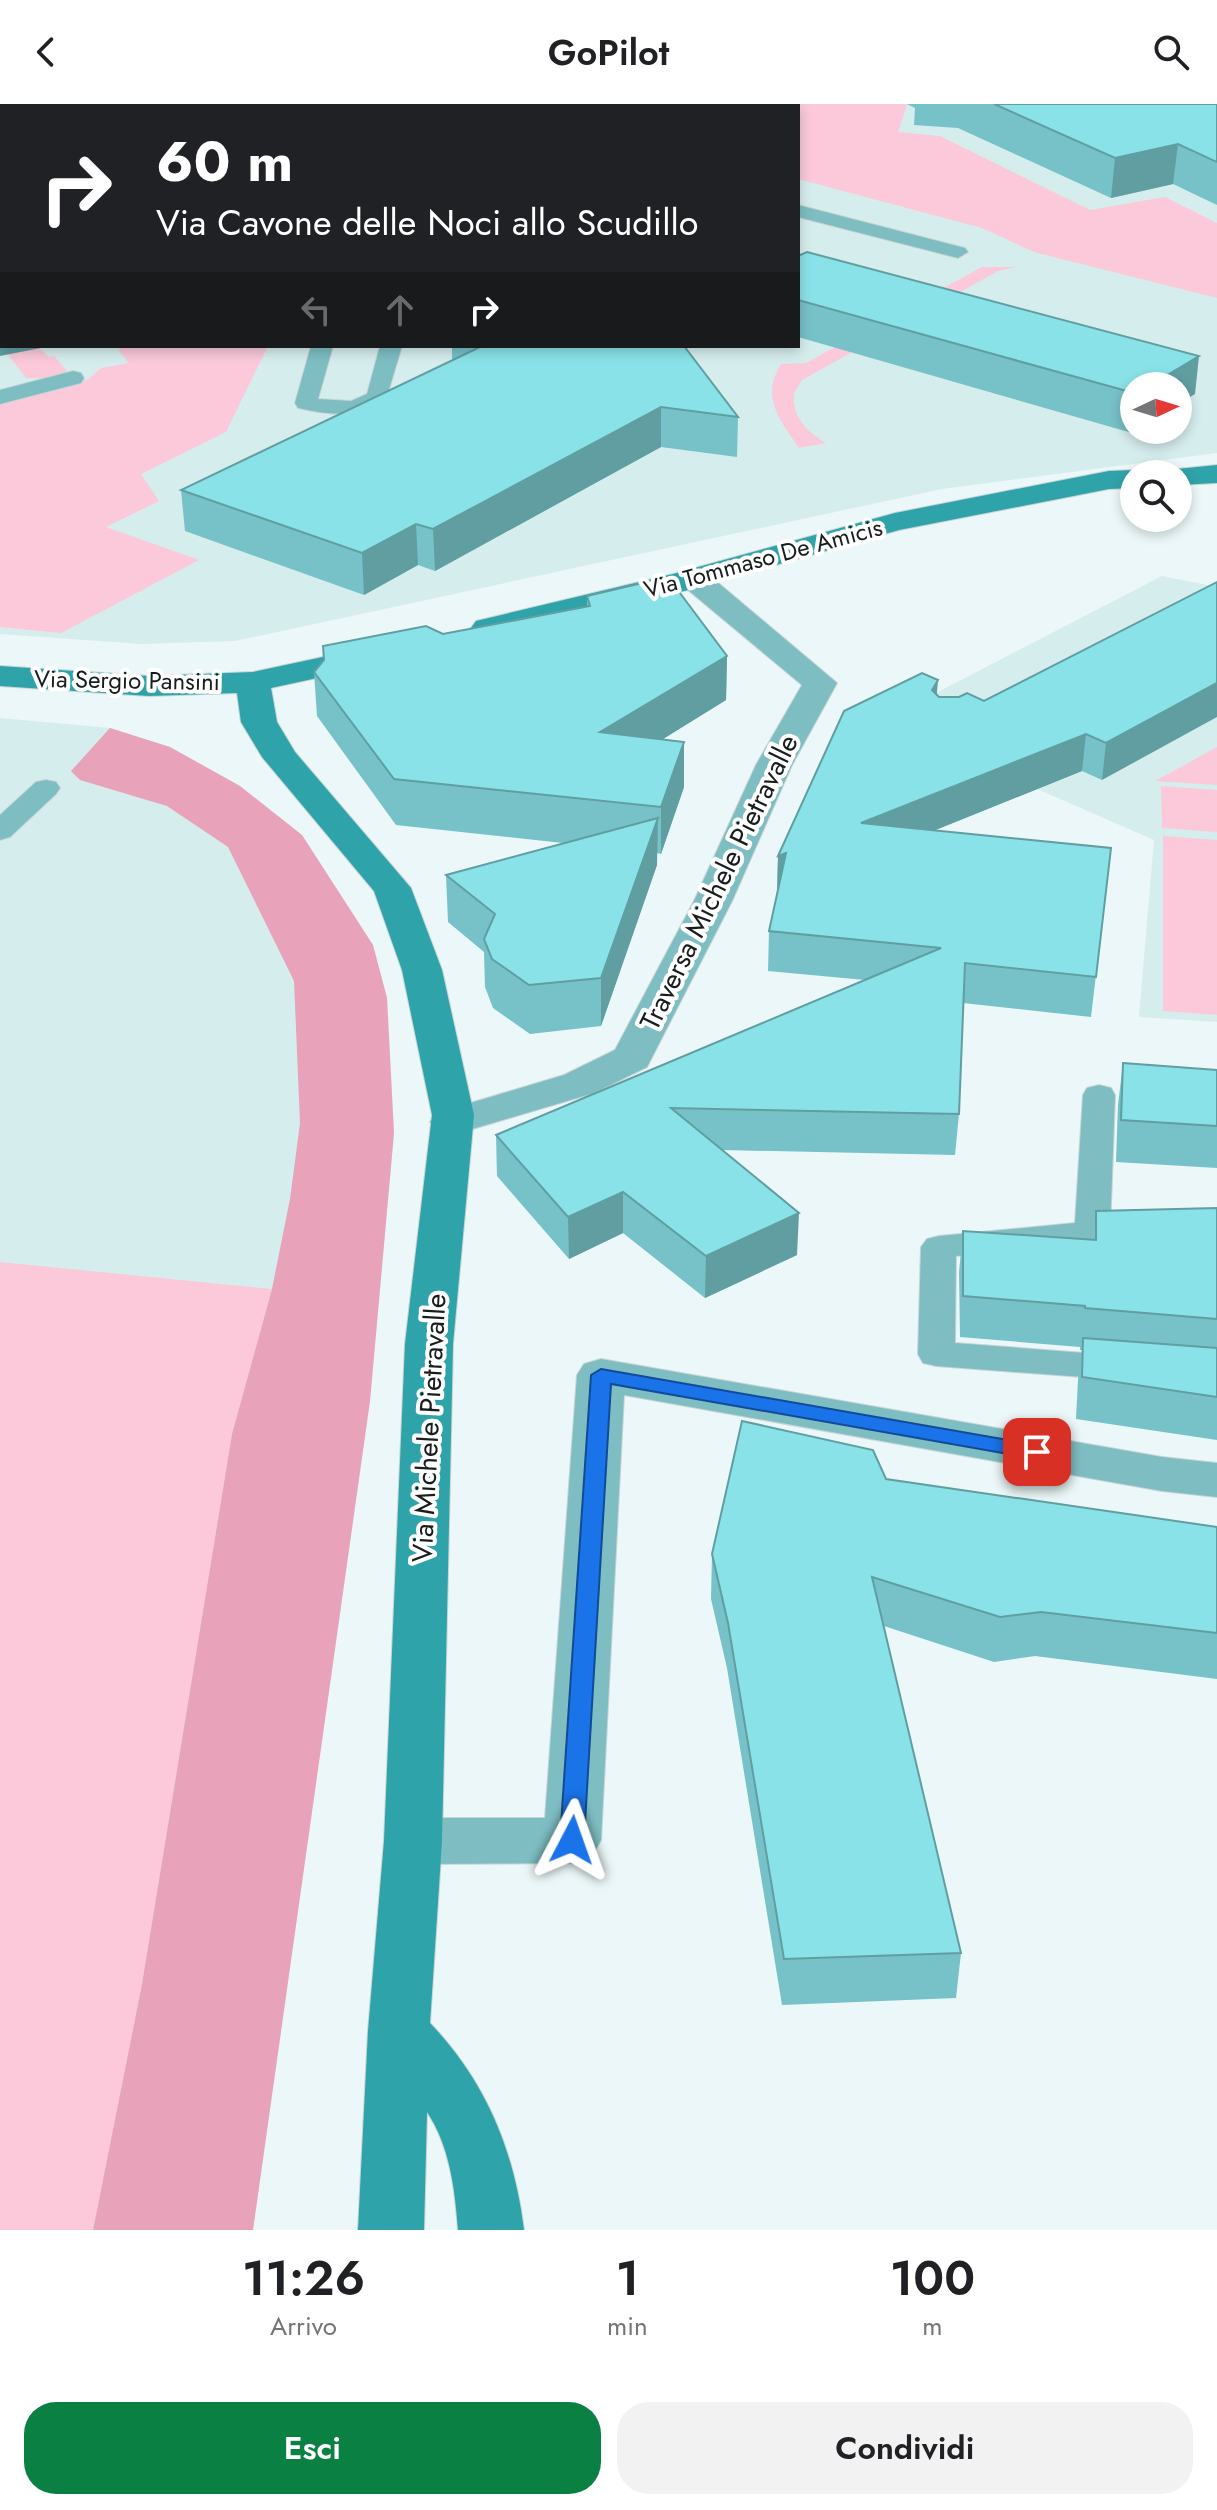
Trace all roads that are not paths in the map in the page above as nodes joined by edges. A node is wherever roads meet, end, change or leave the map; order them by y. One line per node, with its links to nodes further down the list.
1 (800, 212): 2 (lane)
2 (958, 252)
3 (321, 348): 4 (lane)
4 (390, 348)
5 (73, 378): 6 (lane)
6 (0, 397)
7 (1217, 474): 8 (main road)
8 (1192, 475)
9 (1120, 480): 10 (main road, Via Tommaso De Amicis)
10 (687, 580): 11 (main road, Via Tommaso De Amicis); 18 (street, Traversa Michele Pietravalle)
11 (464, 634)
12 (402, 649): 14 (main road)
13 (0, 676): 14 (main road, Via Sergio Pansini)
14 (253, 682): 18 (main road, Via Michele Pietravalle)
15 (46, 788): 16 (lane)
16 (0, 831)
17 (1099, 1095): 19 (lane)
18 (453, 1119): 21 (main road, Via Michele Pietravalle)
19 (1217, 1375)
20 (1217, 1480): 21 (street)
21 (413, 1841): 22 (main road, Via Michele Pietravalle)
22 (399, 2031): 23 (main road, Via Michele Pietravalle); 24 (main road)
23 (391, 2230)
24 (491, 2230)

